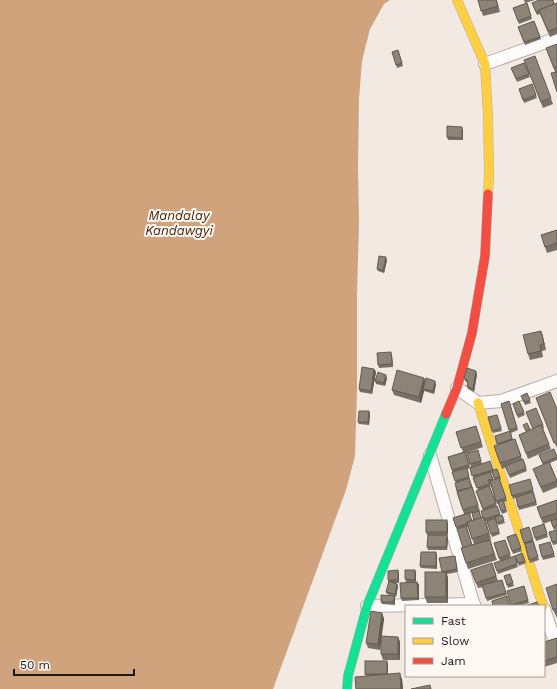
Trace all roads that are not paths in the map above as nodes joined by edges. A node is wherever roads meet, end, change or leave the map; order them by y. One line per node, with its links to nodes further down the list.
1 (457, 0): 3 (street)
2 (557, 38): 3 (street)
3 (485, 64): 5 (street)
4 (557, 381): 6 (street)
5 (457, 388): 6 (street); 7 (street)
6 (478, 403): 9 (street)
7 (430, 455): 8 (street); 10 (street)
8 (474, 605)
9 (543, 605)
10 (367, 606): 11 (street); 14 (street)
11 (405, 606)
12 (545, 613): 13 (street)
13 (552, 640)
14 (347, 689)

